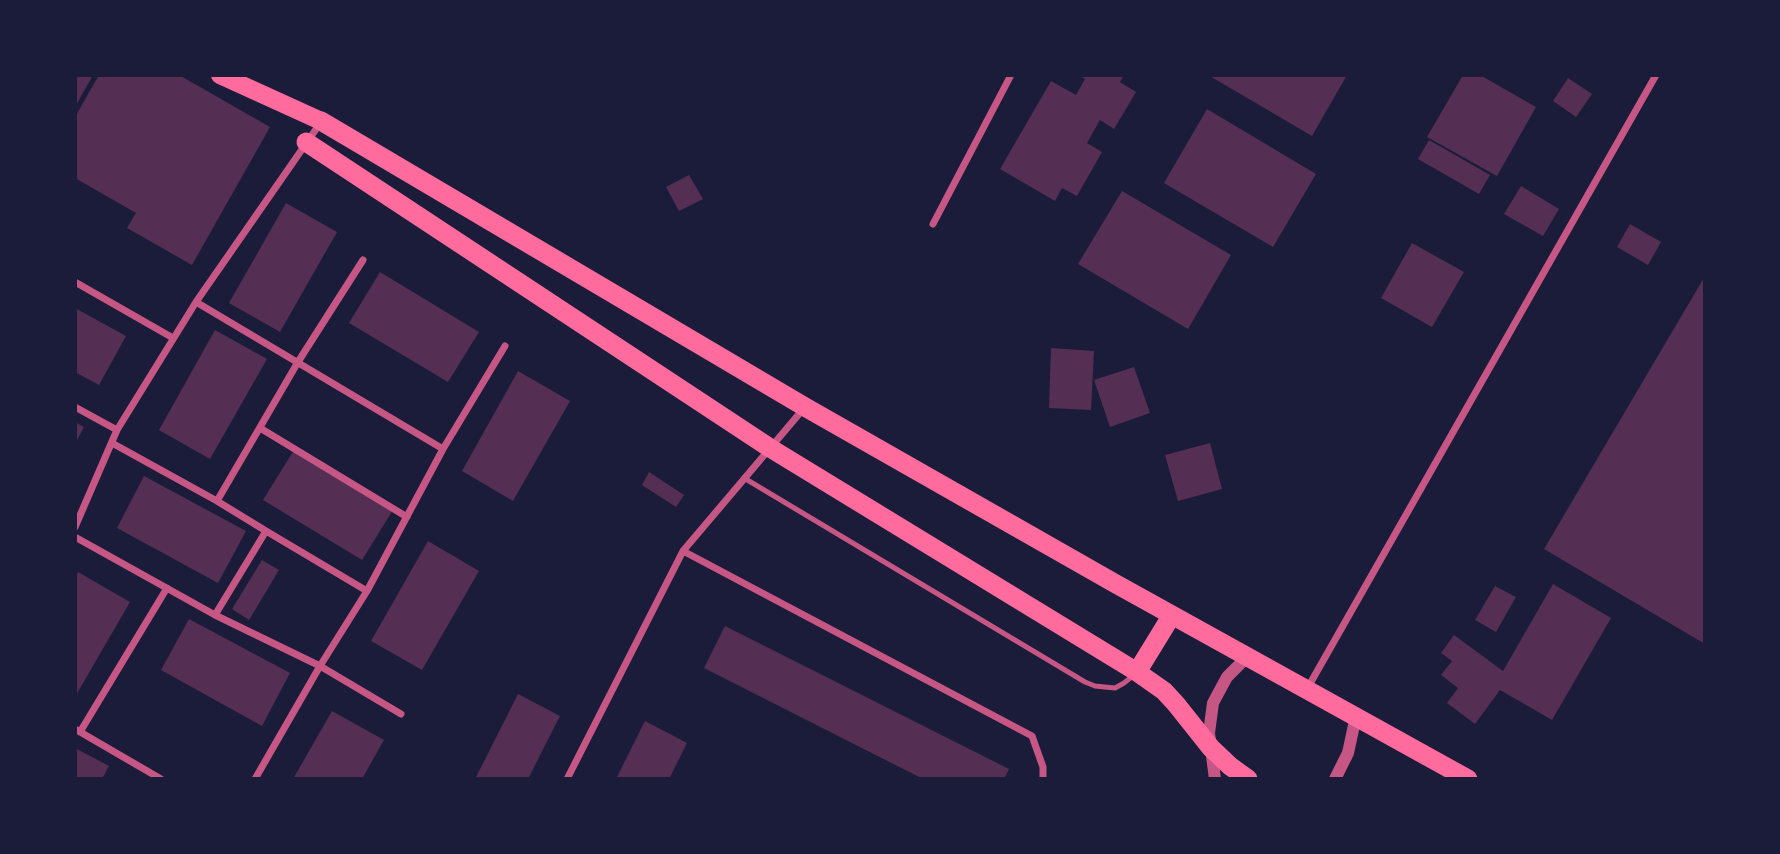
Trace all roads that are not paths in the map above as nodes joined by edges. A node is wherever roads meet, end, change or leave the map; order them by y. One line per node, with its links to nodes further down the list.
1 (220, 75): 4 (main road)
2 (1011, 75): 6 (street)
3 (1656, 75): 34 (street)
4 (321, 121): 5 (street); 14 (highway)
5 (306, 142): 9 (street); 18 (highway)
6 (933, 224)
7 (363, 260): 12 (street)
8 (75, 282): 10 (street)
9 (196, 302): 10 (street); 12 (street)
10 (173, 338): 16 (street)
11 (505, 346): 19 (street)
12 (298, 362): 15 (street); 19 (street)
13 (75, 407): 16 (street)
14 (805, 407): 18 (street); 30 (highway)
15 (260, 428): 21 (street); 22 (street)
16 (117, 430): 17 (street)
17 (112, 443): 21 (street); 23 (street)
18 (770, 448): 20 (street); 33 (highway)
19 (443, 449): 22 (street)
20 (744, 478): 26 (street); 33 (lane)
21 (217, 501): 24 (street)
22 (407, 517): 28 (street)
23 (75, 527)
24 (266, 531): 28 (street); 29 (street)
25 (75, 537): 27 (street)
26 (683, 551): 42 (street); 43 (street)
27 (167, 588): 29 (street); 37 (street)
28 (367, 591): 32 (street)
29 (215, 615): 32 (street)
30 (1172, 615): 31 (highway); 33 (highway)
31 (1248, 656): 34 (highway); 38 (street)
32 (320, 666): 35 (street); 41 (street)
33 (1137, 672): 38 (highway)
34 (1307, 689): 36 (highway)
35 (401, 714)
36 (1356, 716): 46 (street); 47 (highway)
37 (78, 730): 39 (street)
38 (1211, 748): 44 (street); 45 (highway)
39 (148, 776): 40 (street)
40 (161, 779)
41 (255, 779)
42 (567, 779)
43 (1043, 779)
44 (1215, 779)
45 (1248, 779)
46 (1335, 779)
47 (1468, 779)

